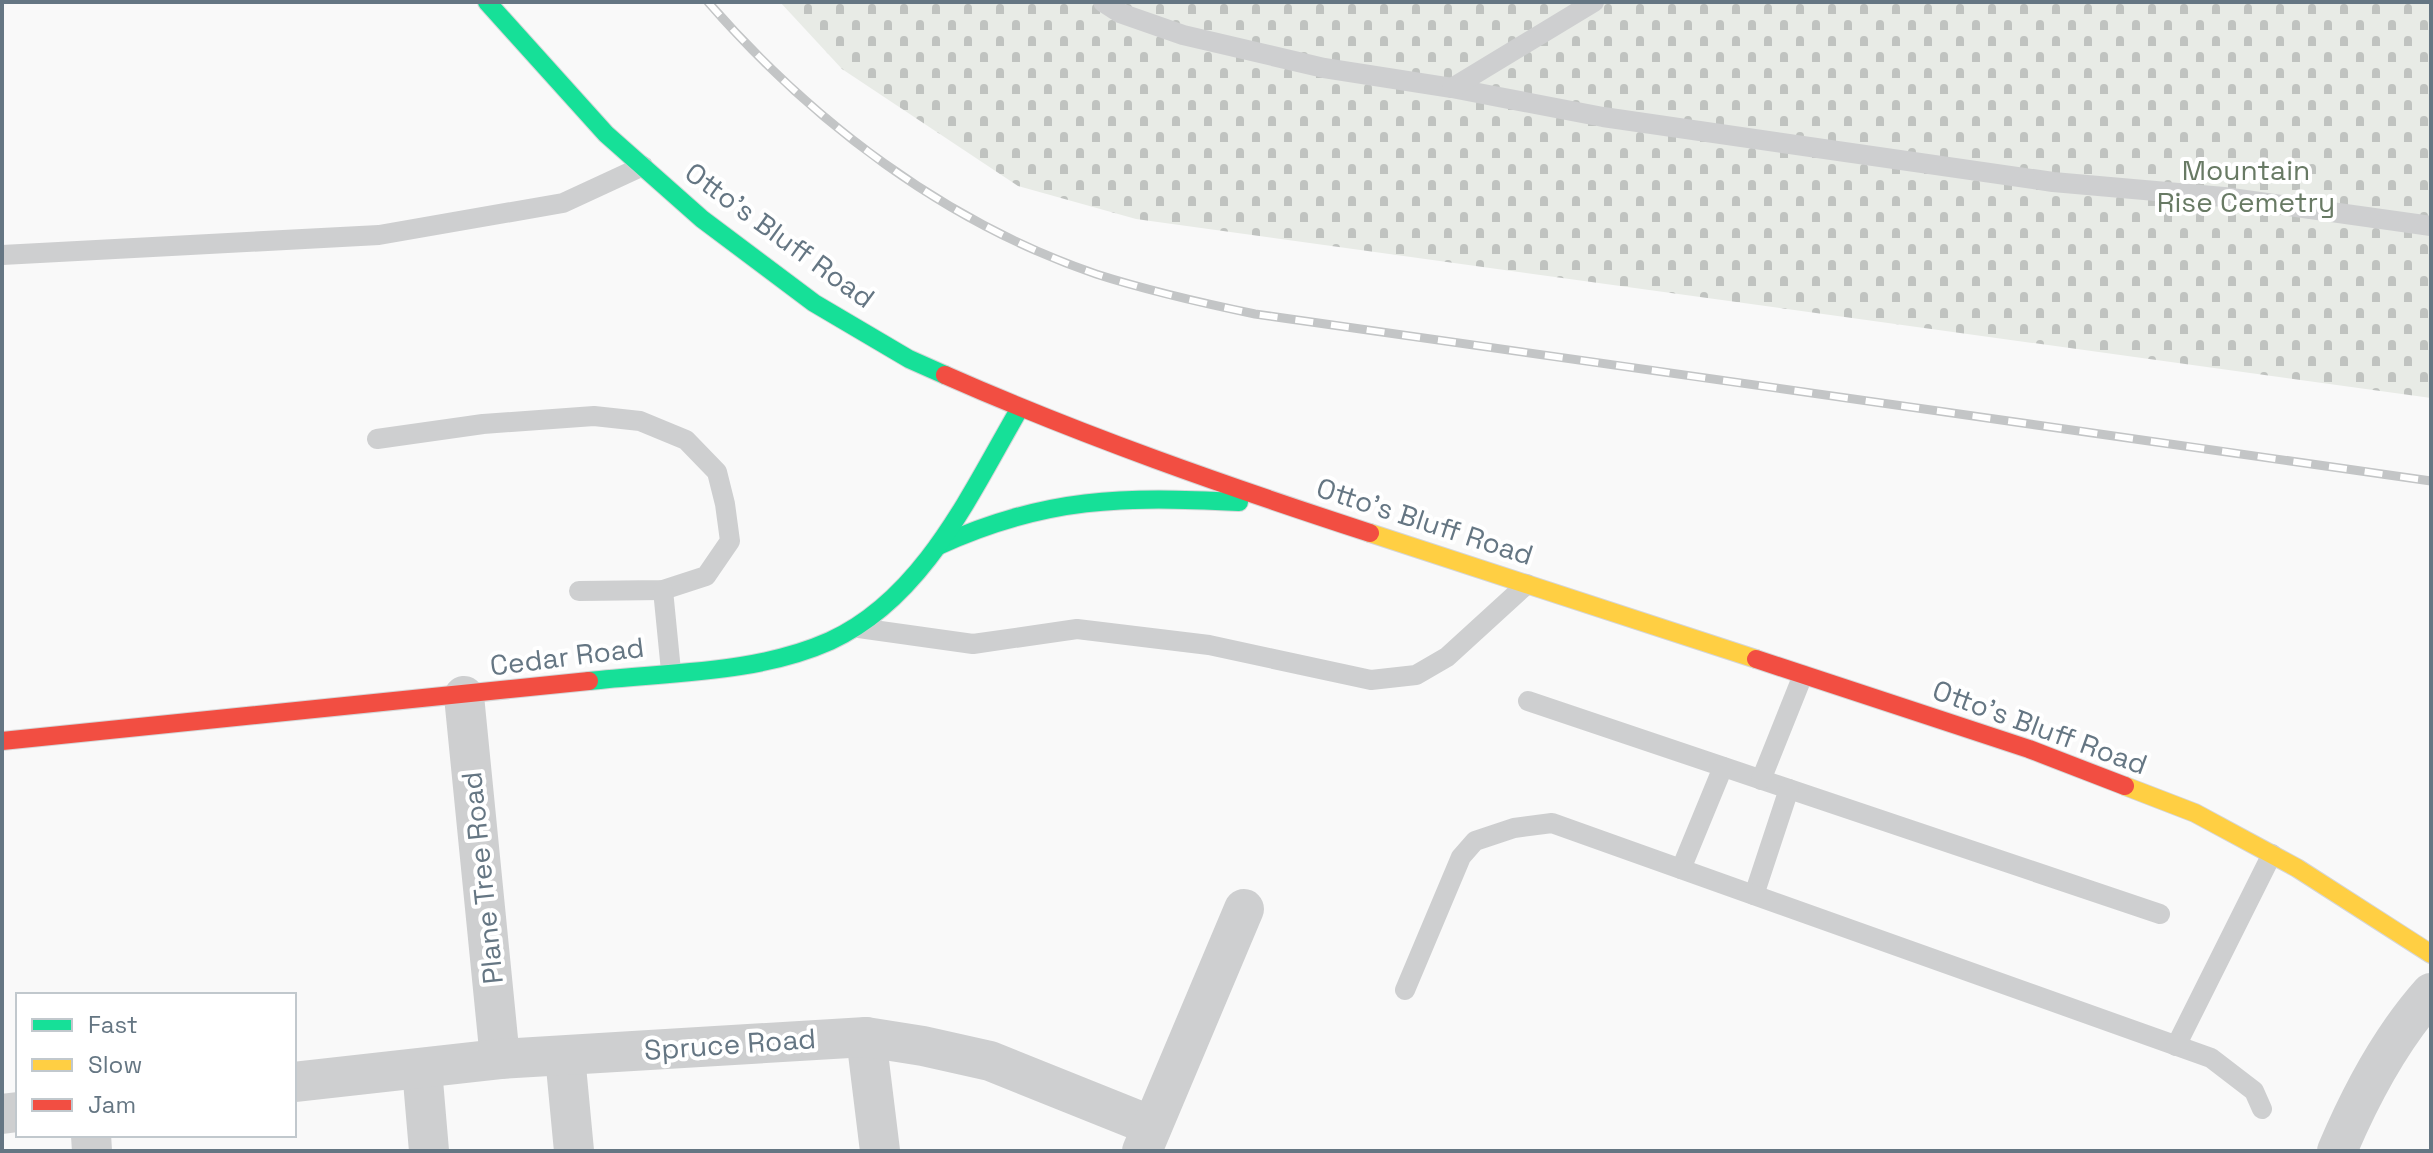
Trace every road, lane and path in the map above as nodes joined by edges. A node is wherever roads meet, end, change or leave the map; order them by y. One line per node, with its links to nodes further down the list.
1 (487, 2): 5 (main road, Otto's Bluff Road)
2 (1103, 2): 4 (lane)
3 (1594, 2): 4 (lane)
4 (1452, 88): 6 (lane)
5 (643, 166): 7 (lane); 8 (main road, Otto's Bluff Road)
6 (2431, 226)
7 (2, 255)
8 (1020, 408): 10 (main road, Otto's Bluff Road); 11 (main road, Cedar Road)
9 (377, 439): 13 (lane)
10 (1285, 505): 11 (main road); 12 (main road, Otto's Bluff Road)
11 (938, 546): 15 (main road, Cedar Road)
12 (1527, 584): 15 (lane); 17 (main road, Otto's Bluff Road)
13 (663, 590): 14 (lane); 16 (lane)
14 (579, 591)
15 (857, 627): 16 (main road, Cedar Road)
16 (671, 671): 18 (main road, Cedar Road)
17 (1803, 675): 22 (lane); 24 (main road, Otto's Bluff Road)
18 (464, 696): 20 (main road, Cedar Road); 35 (street, Plane Tree Road)
19 (1528, 701): 21 (lane)
20 (2, 741)
21 (1723, 767): 22 (lane); 25 (lane)
22 (1761, 780): 23 (lane)
23 (1789, 789): 26 (lane); 28 (lane)
24 (2272, 854): 29 (main road, Otto's Bluff Road); 33 (lane)
25 (1681, 869): 26 (lane); 30 (lane)
26 (1754, 895): 33 (lane)
27 (1244, 909): 39 (street)
28 (2160, 914)
29 (2431, 954)
30 (1405, 990)
31 (2431, 993): 43 (street)
32 (866, 1037): 34 (street, Spruce Road); 39 (street, Spruce Road); 42 (street)
33 (2176, 1046): 38 (lane)
34 (565, 1056): 35 (street, Spruce Road); 41 (street)
35 (500, 1059): 36 (street, Spruce Road)
36 (422, 1069): 37 (street, Spruce Road); 40 (street)
37 (296, 1082)
38 (2262, 1109)
39 (1147, 1138)
40 (429, 1151)
41 (574, 1151)
42 (880, 1151)
43 (2337, 1151)

